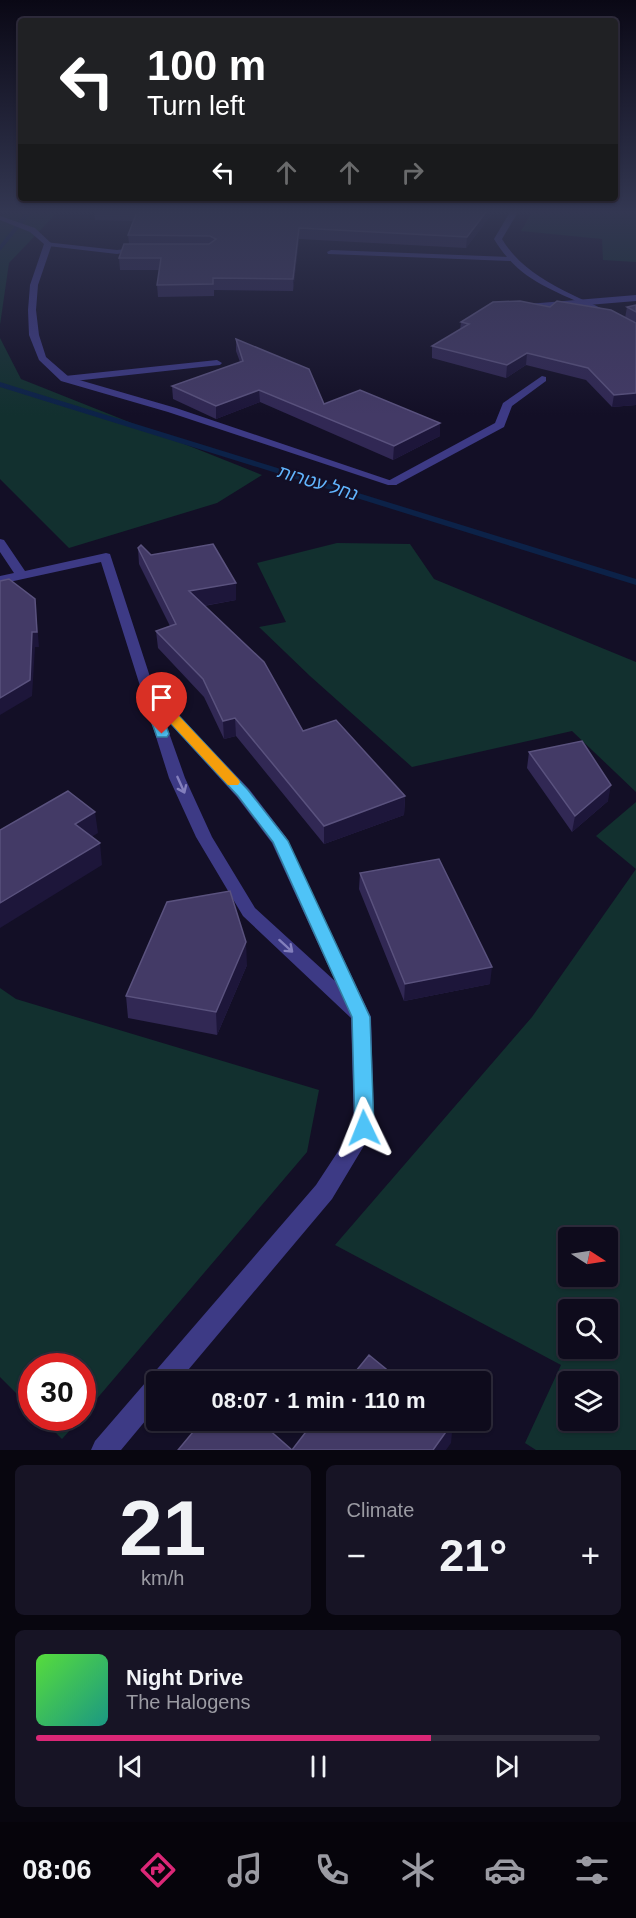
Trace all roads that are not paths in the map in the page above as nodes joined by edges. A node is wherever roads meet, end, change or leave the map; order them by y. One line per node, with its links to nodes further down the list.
1 (36, 280): 8 (street)
2 (538, 280): 4 (street)
3 (636, 298): 4 (street)
4 (583, 302): 5 (street); 6 (street)
5 (517, 308)
6 (636, 331)
7 (224, 375): 8 (street)
8 (65, 379): 9 (street)
9 (542, 379)
10 (0, 543): 11 (street)
11 (22, 575): 12 (street); 13 (street)
12 (0, 580)
13 (147, 690): 14 (street); 14 (street, one-way to 14)
14 (361, 1017): 15 (street)
15 (171, 1371)
16 (146, 1401): 17 (street)
17 (104, 1450)

